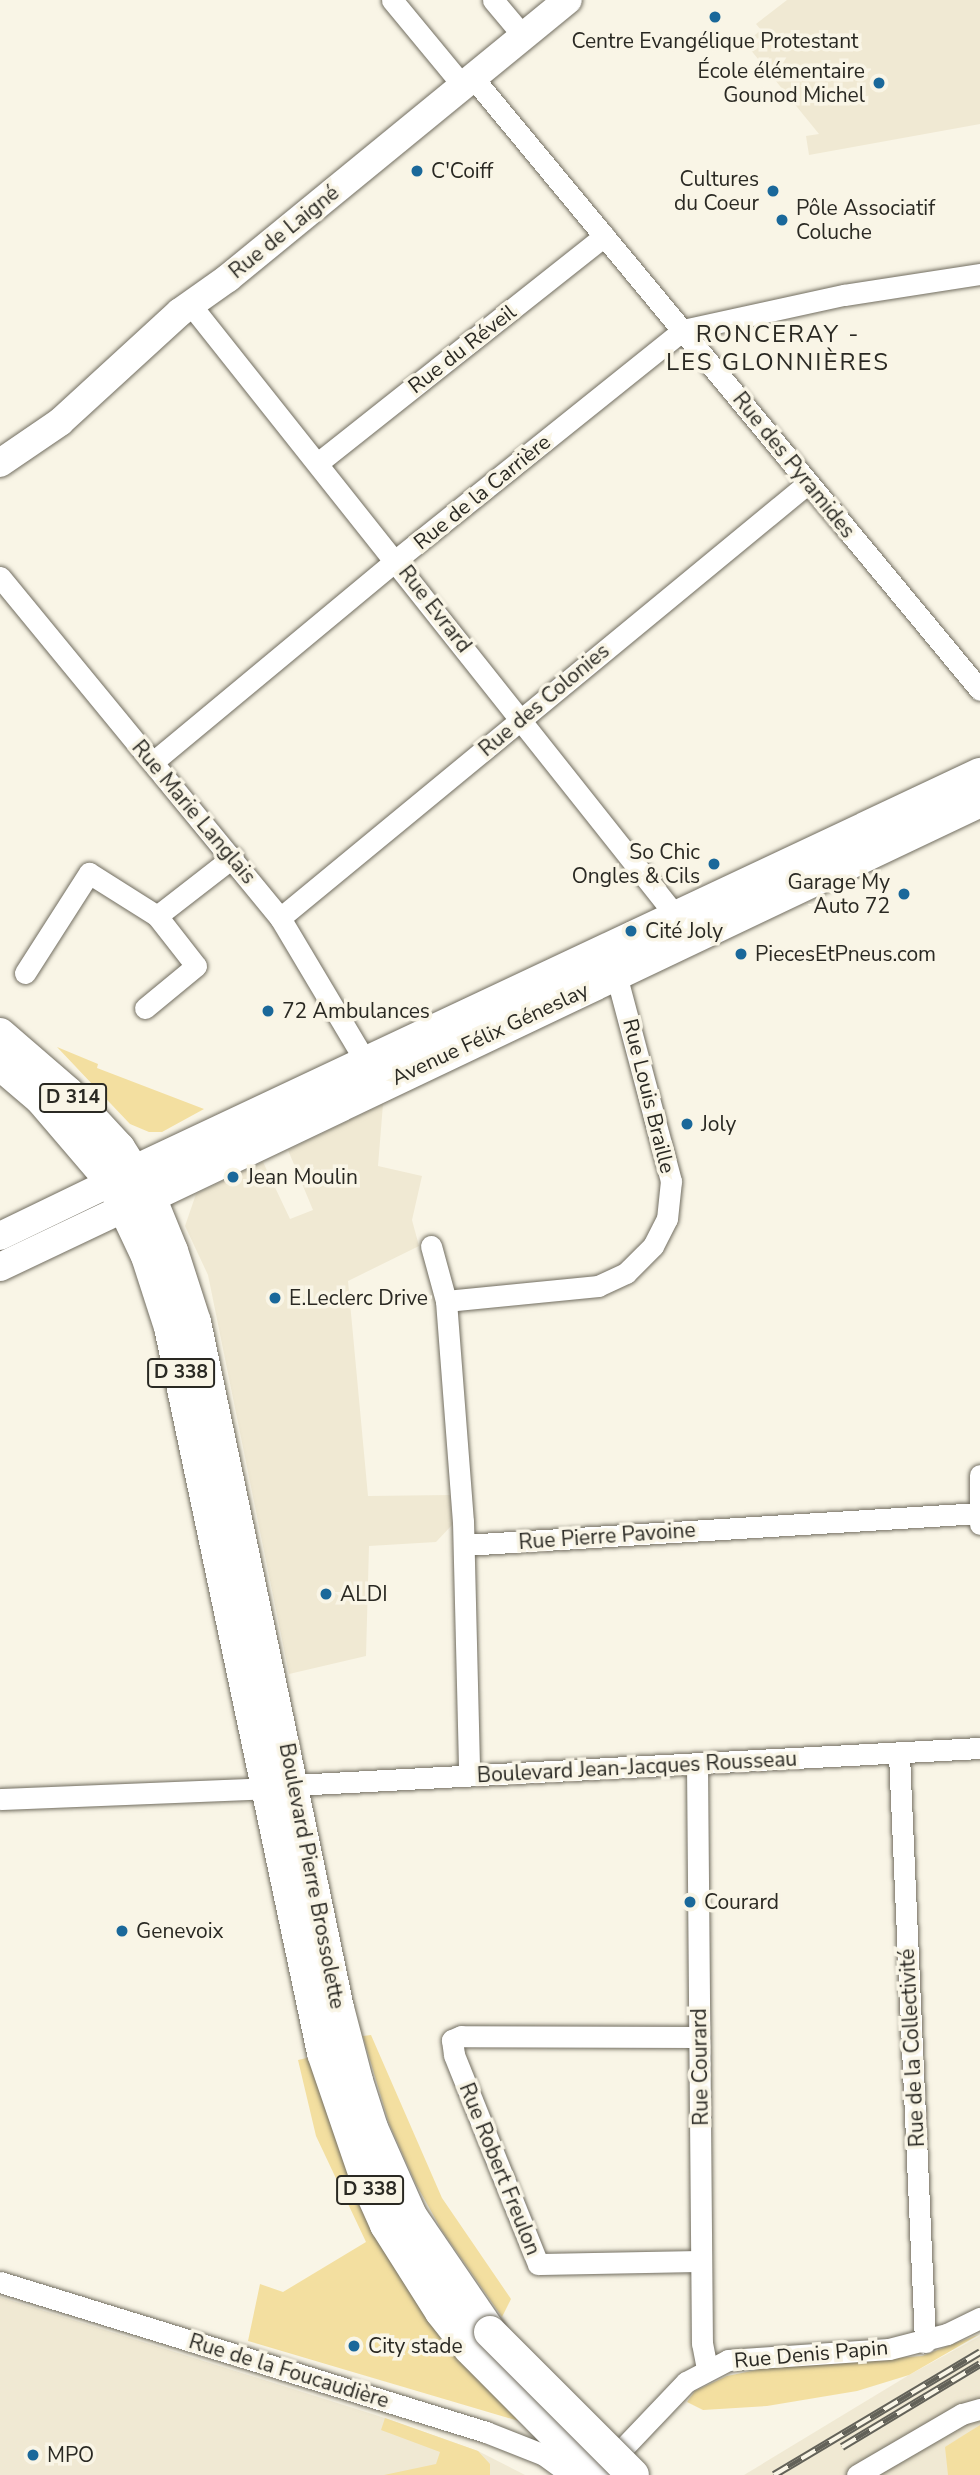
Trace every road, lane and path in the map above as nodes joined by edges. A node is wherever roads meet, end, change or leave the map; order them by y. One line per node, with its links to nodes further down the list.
1 (392, 0): 5 (street, Rue des Pyramides)
2 (493, 0): 4 (street)
3 (568, 0): 4 (street, Rue de Laigné)
4 (524, 37): 5 (street, Rue de Laigné)
5 (469, 83): 6 (street, Rue des Pyramides); 8 (street, Rue de Laigné)
6 (604, 236): 9 (street, Rue des Pyramides); 11 (street, Rue du Réveil)
7 (980, 274): 9 (street)
8 (190, 304): 10 (street, Rue de Laigné); 11 (street, Rue Evrard)
9 (683, 330): 12 (street, Rue des Pyramides); 13 (street, Rue de la Carrière)
10 (3, 454)
11 (319, 462): 13 (street, Rue Evrard)
12 (807, 483): 15 (street, Rue des Pyramides); 16 (street, Rue des Colonies)
13 (396, 560): 16 (street, Rue Evrard); 17 (street, Rue de la Carrière)
14 (0, 577): 17 (street, Rue Marie Langlais)
15 (980, 690)
16 (521, 719): 22 (street, Rue des Colonies); 23 (street, Rue Evrard)
17 (153, 762): 20 (street, Rue Marie Langlais)
18 (980, 774): 23 (main road, Avenue Félix Géneslay)
19 (980, 801): 23 (main road, Avenue Félix Géneslay)
20 (233, 856): 21 (street); 22 (street, Rue Marie Langlais)
21 (157, 916): 24 (street); 26 (street)
22 (280, 918): 28 (street, Rue Marie Langlais)
23 (684, 928): 25 (main road, Avenue Félix Géneslay); 28 (main road, Avenue Félix Géneslay)
24 (25, 973)
25 (616, 975): 30 (main road, Avenue Félix Géneslay); 34 (street, Rue Louis Braille)
26 (145, 1008)
27 (0, 1034): 30 (main road, D 314)
28 (366, 1062): 30 (main road, Avenue Félix Géneslay)
29 (0, 1064): 30 (main road, D 314)
30 (130, 1190): 31 (street, Avenue Félix Géneslay); 33 (street, Avenue Félix Géneslay); 42 (main road, Boulevard Pierre Brossolette / D 338); 42 (main road, Boulevard Pierre Brossolette / D 338)
31 (0, 1236)
32 (431, 1247): 34 (street)
33 (0, 1267)
34 (446, 1301): 37 (street)
35 (980, 1475): 36 (street)
36 (980, 1517): 37 (street, Rue Pierre Pavoine)
37 (464, 1545): 41 (street)
38 (980, 1748): 39 (street, Boulevard Jean-Jacques Rousseau)
39 (899, 1755): 40 (street, Boulevard Jean-Jacques Rousseau); 49 (street, Rue de la Collectivité)
40 (697, 1765): 41 (street, Boulevard Jean-Jacques Rousseau); 44 (street, Rue Courard)
41 (469, 1774): 42 (street, Boulevard Jean-Jacques Rousseau)
42 (281, 1787): 43 (street, Boulevard Jean-Jacques Rousseau); 48 (main road, Boulevard Pierre Brossolette / D 338); 48 (main road, Boulevard Pierre Brossolette / D 338)
43 (0, 1799)
44 (699, 2037): 45 (street, Rue Courard); 45 (street, Rue Robert Freulon)
45 (701, 2261): 50 (street, Rue Courard)
46 (0, 2282): 52 (street, Rue de la Foucaudière)
47 (980, 2318): 49 (street, Rue Denis Papin)
48 (480, 2340): 53 (main road, Boulevard Pierre Brossolette / D 338); 54 (main road, Boulevard Pierre Brossolette / D 338, bridge)
49 (925, 2342): 50 (street, Rue Denis Papin)
50 (707, 2369): 53 (street, Rue Denis Papin)
51 (980, 2409): 55 (street)
52 (572, 2475)
53 (596, 2475)
54 (633, 2475)
55 (857, 2475)

